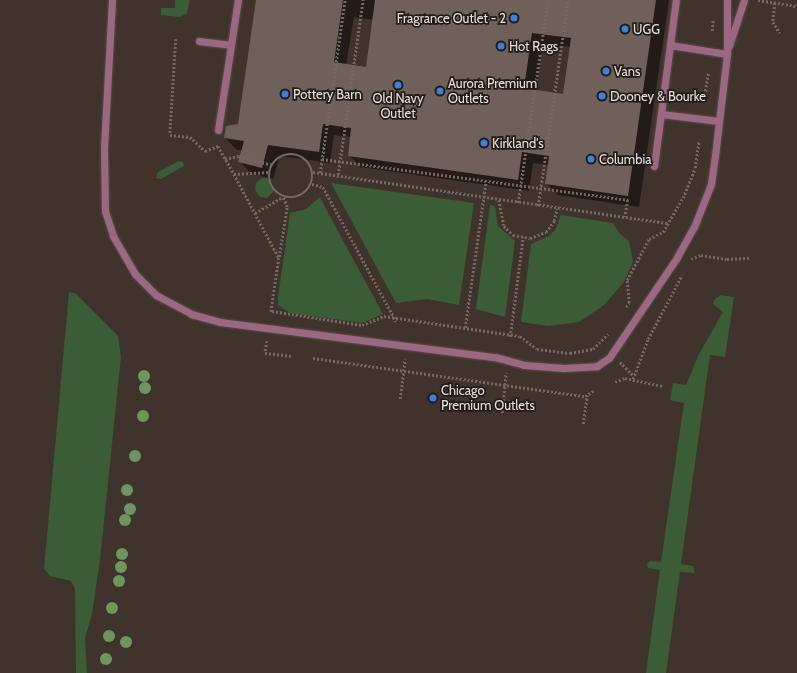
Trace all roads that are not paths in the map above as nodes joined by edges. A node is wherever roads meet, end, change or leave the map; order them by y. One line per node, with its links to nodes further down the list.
1 (112, 0): 11 (lane)
2 (238, 0): 7 (lane)
3 (676, 0): 8 (lane)
4 (727, 0): 9 (lane)
5 (744, 0): 9 (lane)
6 (199, 41): 7 (lane)
7 (231, 45): 12 (lane)
8 (670, 45): 9 (lane); 10 (lane)
9 (726, 54): 11 (lane)
10 (661, 114): 11 (lane); 13 (lane)
11 (719, 122)
12 (218, 130)
13 (654, 166)

